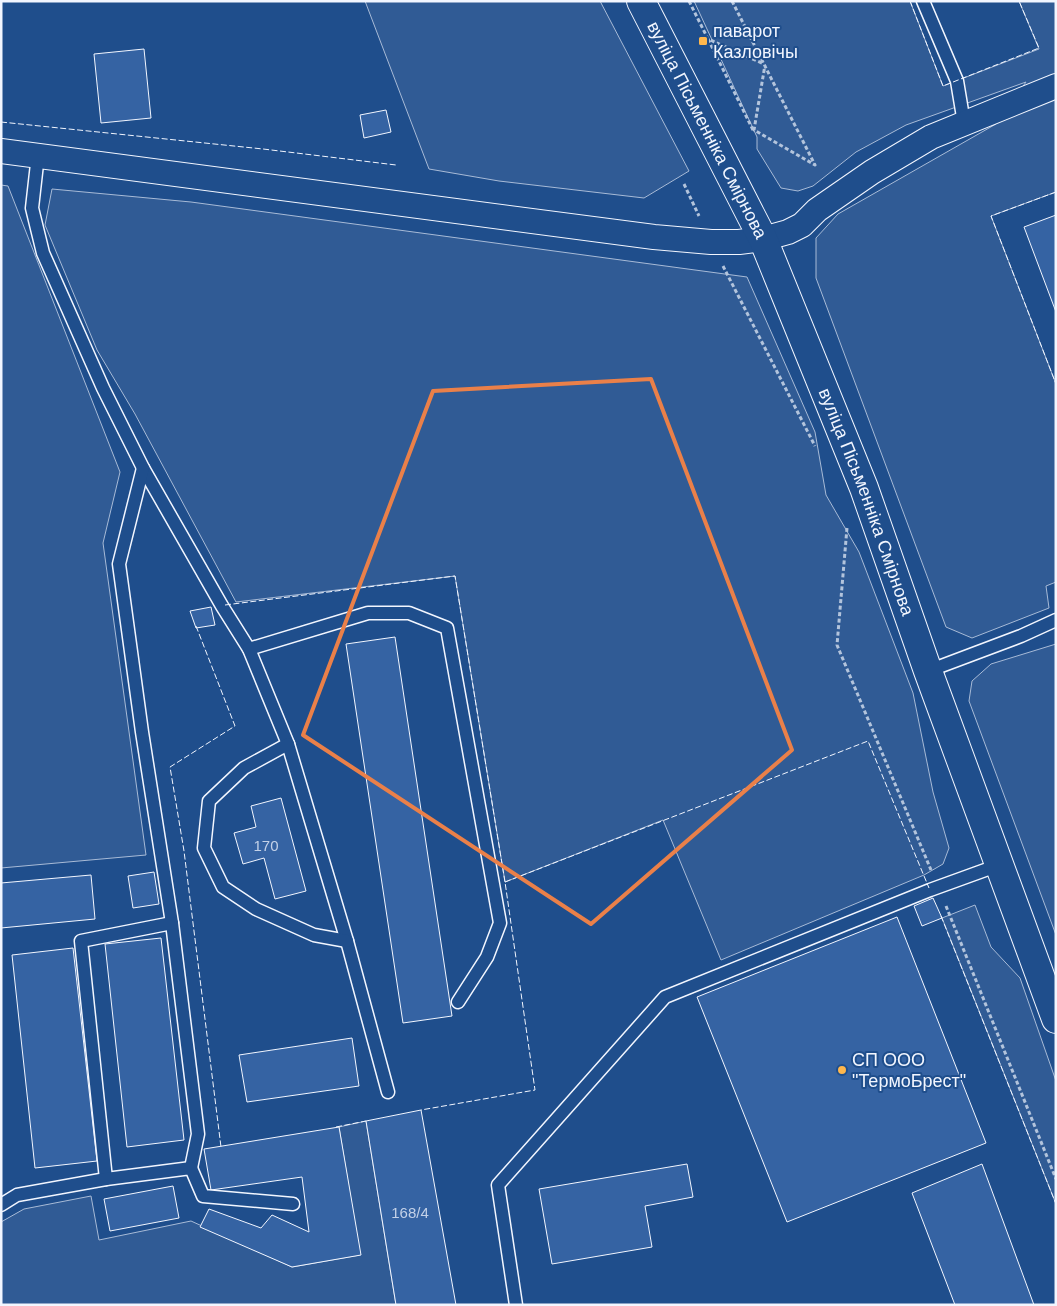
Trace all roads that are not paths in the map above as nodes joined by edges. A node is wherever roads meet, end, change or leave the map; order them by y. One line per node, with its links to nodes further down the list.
1 (641, 1): 7 (main road, вуліца Пісьменніка Смірнова)
2 (923, 1): 4 (lane)
3 (1056, 86): 4 (street)
4 (964, 123): 7 (street)
5 (1, 151): 6 (street)
6 (38, 156): 7 (street); 8 (lane)
7 (763, 239): 11 (main road, вуліца Пісьменніка Смірнова)
8 (143, 468): 10 (lane); 14 (lane)
9 (1056, 620): 11 (lane)
10 (249, 649): 12 (lane); 16 (lane)
11 (928, 670): 13 (main road, вуліца Пісьменніка Смірнова)
12 (288, 744): 15 (lane); 15 (lane)
13 (999, 865): 17 (main road, вуліца Пісьменніка Смірнова); 23 (lane)
14 (172, 923): 19 (lane); 20 (lane)
15 (347, 941): 18 (lane)
16 (458, 1002)
17 (1056, 1019)
18 (388, 1092)
19 (191, 1168): 20 (lane); 21 (lane)
20 (106, 1179): 22 (lane)
21 (293, 1204)
22 (1, 1205)
23 (516, 1305)

